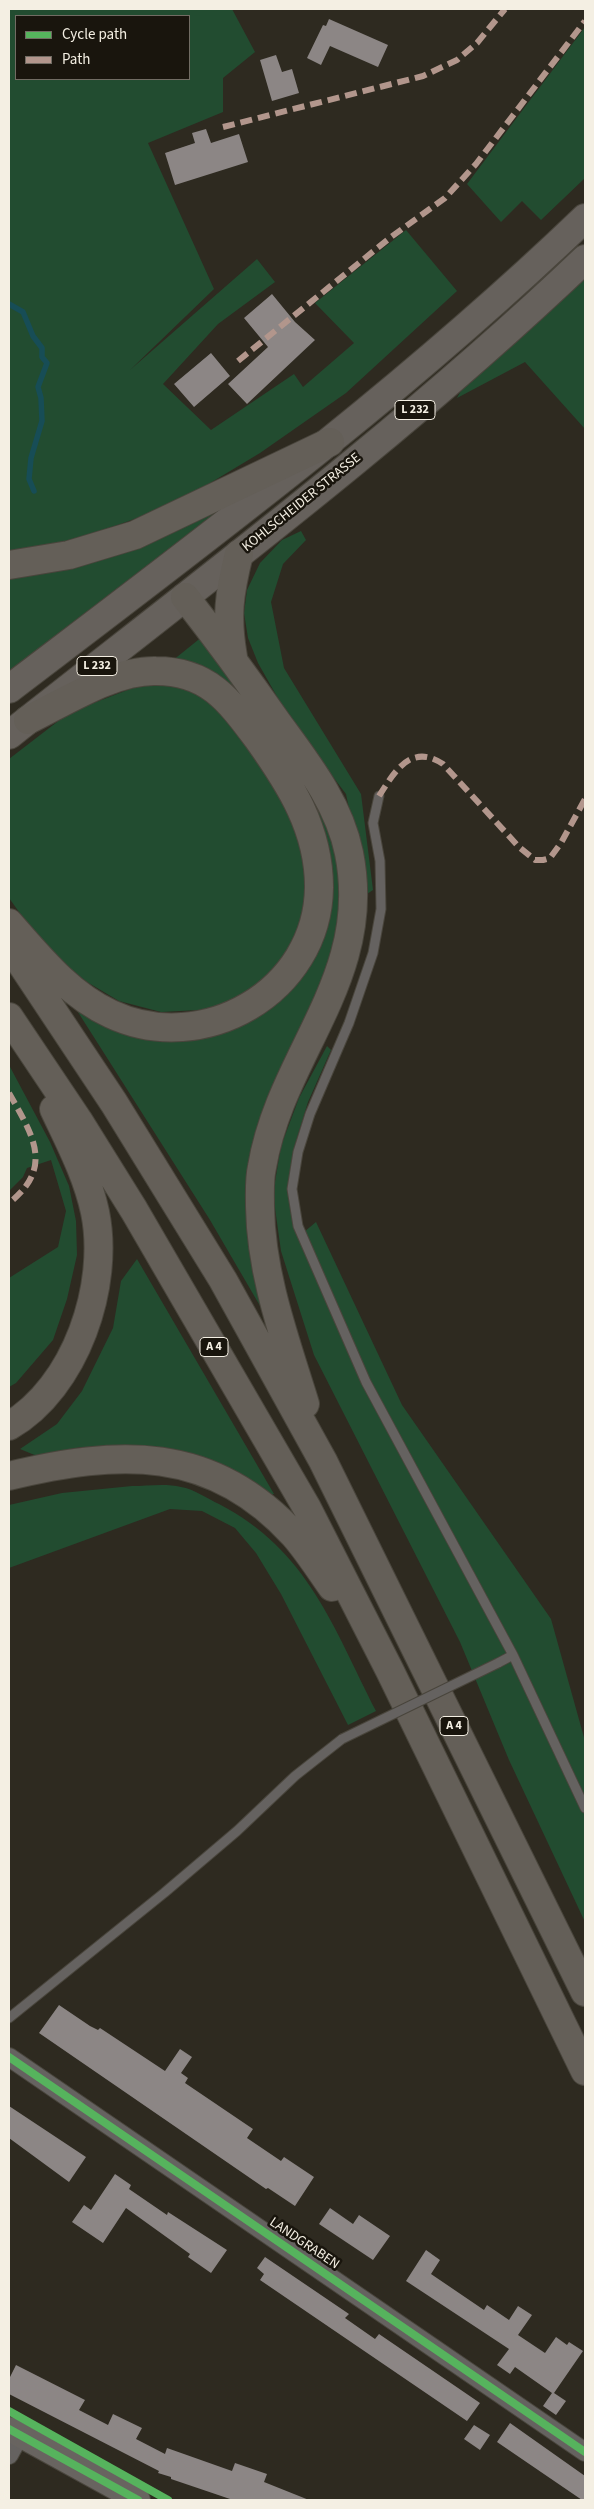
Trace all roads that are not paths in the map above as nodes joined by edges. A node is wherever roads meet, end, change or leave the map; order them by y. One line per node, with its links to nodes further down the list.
1 (585, 218): 3 (main road, L 232)
2 (585, 259): 4 (main road, KOHLSCHEIDER STRASSE / L 232)
3 (330, 442): 5 (highway); 6 (main road, L 232)
4 (239, 554): 7 (main road, KOHLSCHEIDER STRASSE / L 232); 8 (highway)
5 (9, 565)
6 (165, 571): 7 (main road); 9 (main road, L 232)
7 (185, 597): 8 (highway); 10 (main road, KOHLSCHEIDER STRASSE / L 232)
8 (233, 659): 16 (highway)
9 (9, 689)
10 (18, 728): 12 (highway)
11 (379, 796): 18 (lane)
12 (9, 923)
13 (9, 945): 16 (highway, A 4)
14 (14, 1025): 15 (highway); 19 (highway, A 4)
15 (9, 1426)
16 (323, 1460): 21 (highway, A 4)
17 (9, 1476): 19 (highway)
18 (513, 1655): 20 (lane); 22 (lane, bridge)
19 (390, 1672): 24 (highway, A 4)
20 (585, 1808)
21 (585, 1992)
22 (9, 2018)
23 (9, 2057): 26 (street, LANDGRABEN)
24 (585, 2071)
25 (12, 2440): 27 (street)
26 (585, 2452)
27 (138, 2500)

